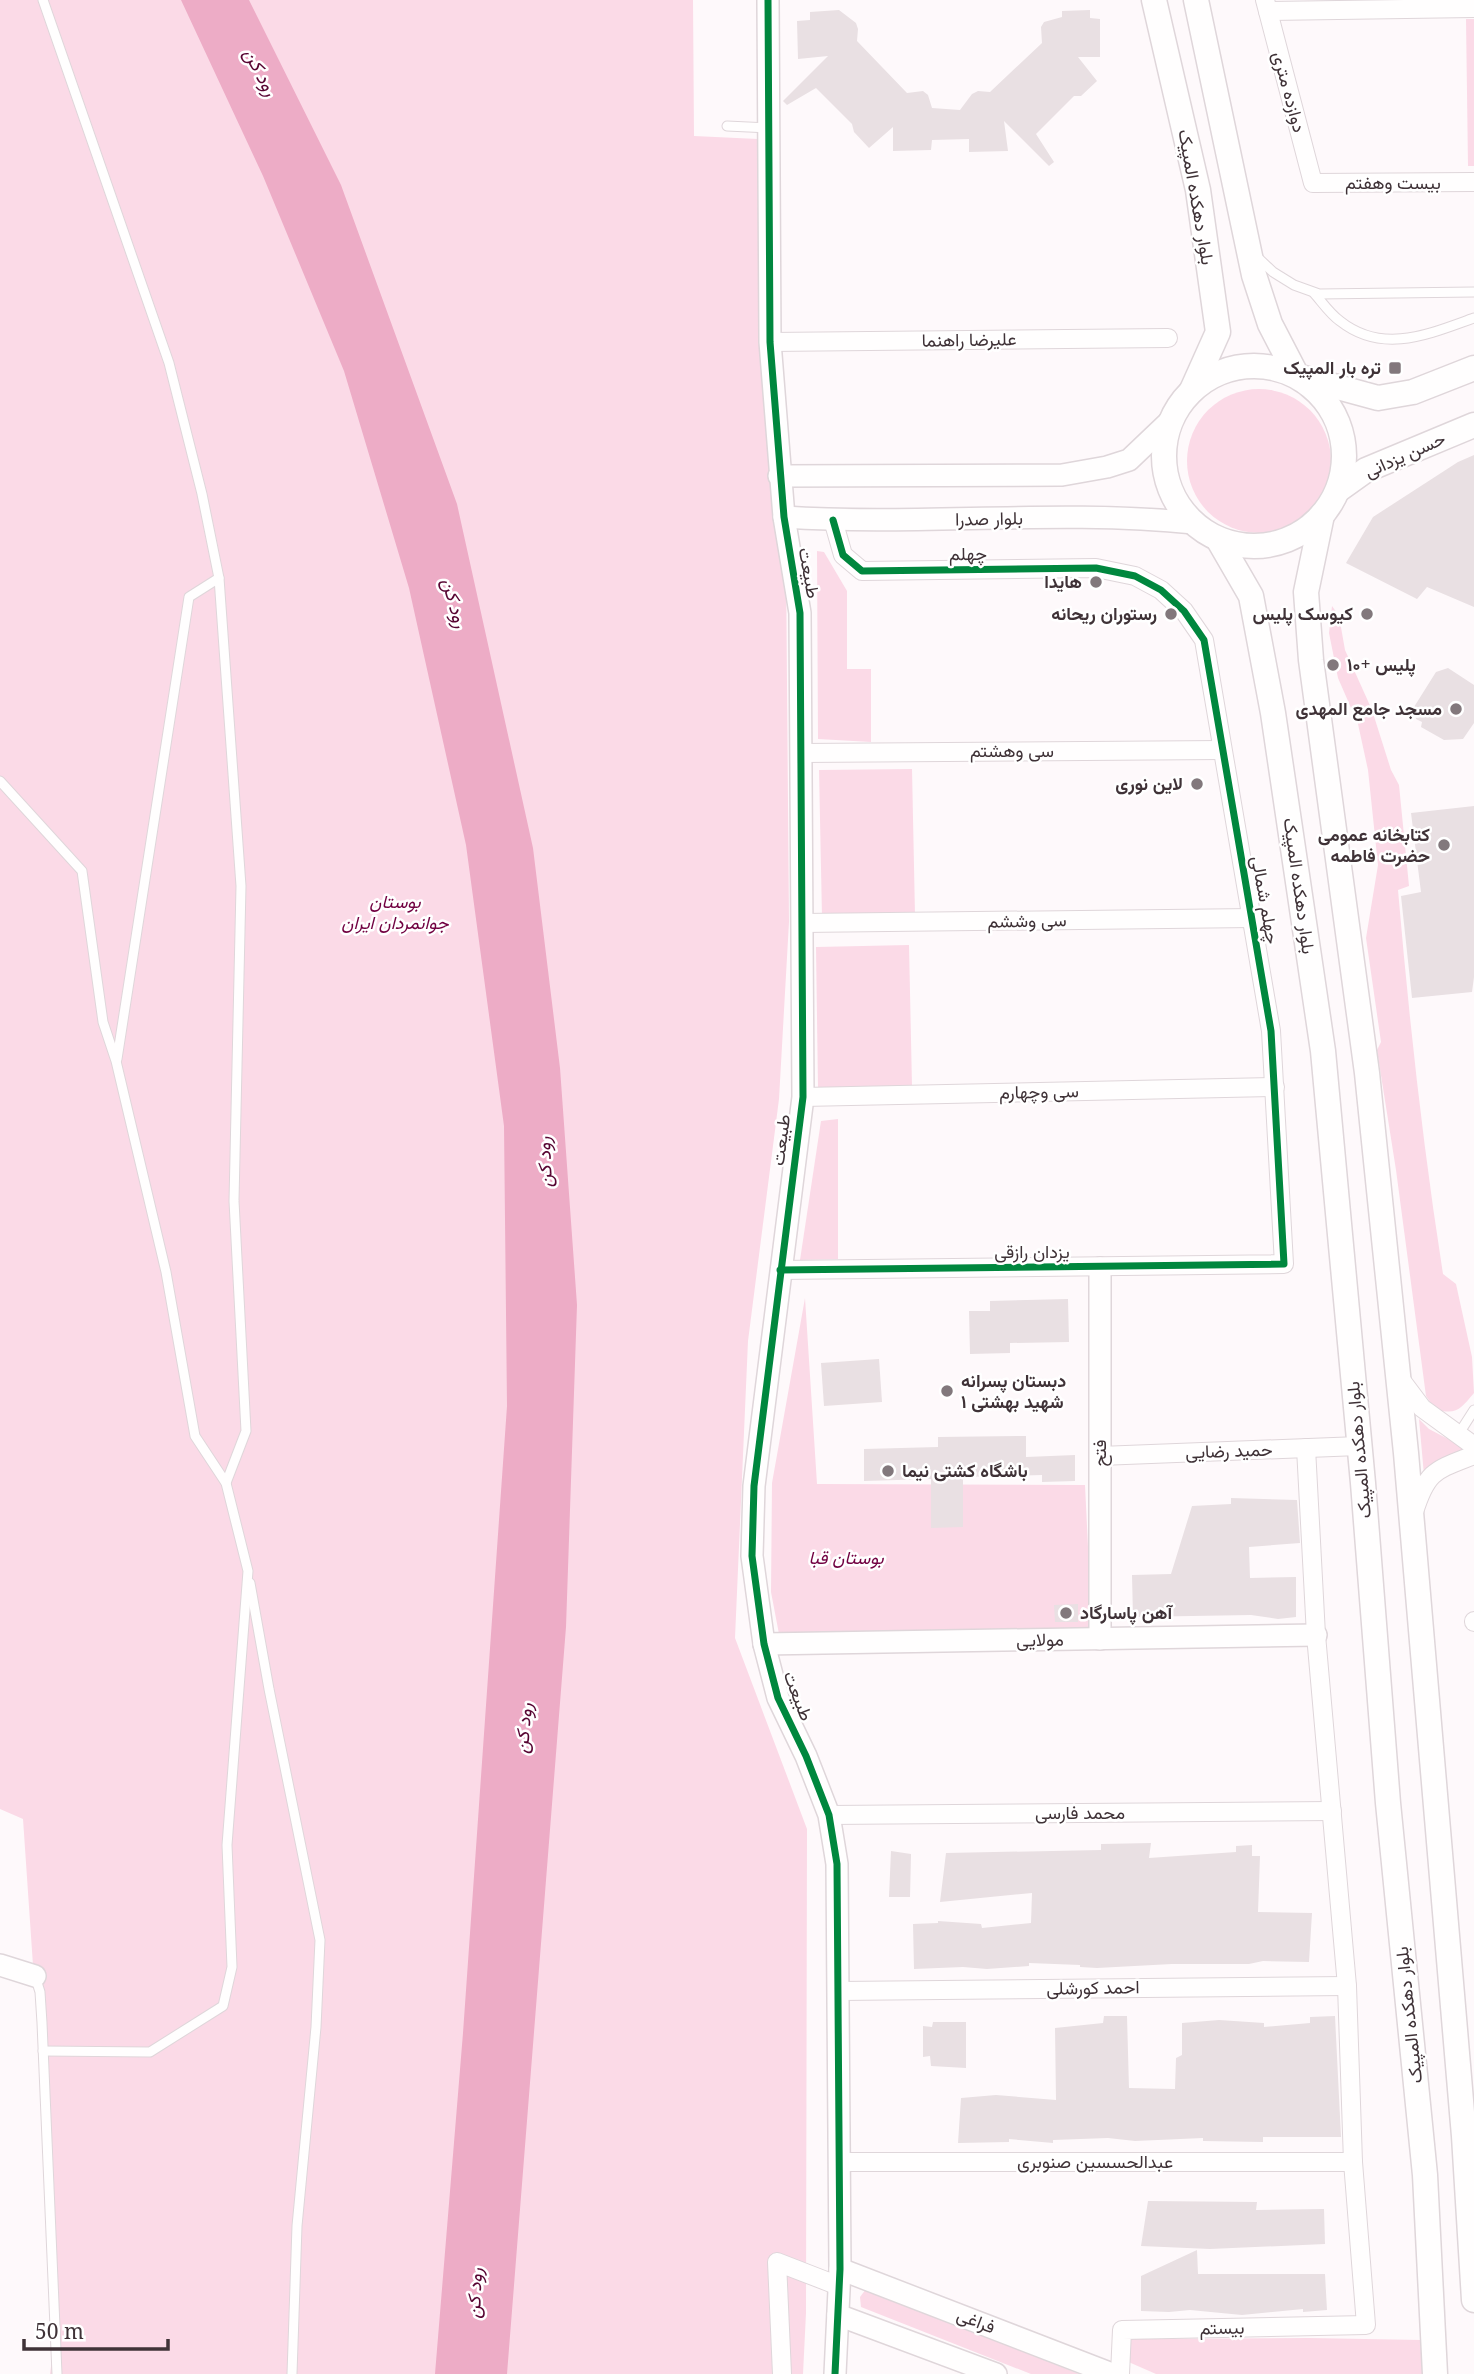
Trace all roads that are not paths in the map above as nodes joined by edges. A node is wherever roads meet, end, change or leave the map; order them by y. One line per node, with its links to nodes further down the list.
1 (43, 0): 30 (lane)
2 (768, 0): 8 (street, طبیعت)
3 (1154, 0): 19 (main road, بلوار دهکده المپیک)
4 (1196, 0): 11 (main road)
5 (1266, 5): 6 (street); 9 (street, دوازده متری)
6 (1474, 8)
7 (727, 125): 8 (lane)
8 (769, 128): 16 (street, طبیعت)
9 (1312, 183): 10 (street, بیست وهفتم)
10 (1474, 183)
11 (1249, 249): 12 (lane); 18 (main road)
12 (1313, 292): 13 (lane); 14 (lane)
13 (1474, 292)
14 (1474, 318)
15 (1168, 338): 16 (street, علیرضا راهنما)
16 (770, 342): 22 (street, طبیعت)
17 (1474, 368): 18 (main road)
18 (1297, 376): 19 (main road); 23 (main road)
19 (1191, 391): 20 (main road)
20 (1171, 420): 22 (street); 27 (main road)
21 (1474, 425): 23 (main road, حسن یزدانی)
22 (779, 477): 25 (street, طبیعت)
23 (1338, 490): 24 (main road)
24 (1322, 515): 28 (main road); 42 (main road)
25 (783, 517): 26 (street, بلوار صدرا); 32 (street, طبیعت)
26 (833, 520): 27 (street, بلوار صدرا); 29 (street, چهلم)
27 (1194, 523): 28 (main road)
28 (1218, 539): 45 (main road, بلوار دهکده المپیک)
29 (1135, 576): 31 (street, چهلم شمالی)
30 (219, 578): 36 (lane); 50 (lane)
31 (1222, 750): 32 (street, سی وهشتم); 34 (street, چهلم شمالی)
32 (801, 753): 35 (street, طبیعت)
33 (0, 781): 36 (lane)
34 (1252, 918): 35 (street, سی وششم); 37 (street, چهلم شمالی)
35 (802, 923): 38 (street, طبیعت)
36 (116, 1061): 50 (lane)
37 (1275, 1087): 38 (street, سی وچهارم); 39 (street, چهلم شمالی)
38 (803, 1097): 41 (street, طبیعت)
39 (1284, 1264): 40 (street, یزدان رازقی)
40 (1100, 1268): 41 (street, یزدان رازقی); 49 (street, فتح)
41 (780, 1270): 55 (street, طبیعت)
42 (1398, 1376): 44 (street); 51 (main road)
43 (1474, 1410): 44 (lane)
44 (1458, 1435): 46 (street)
45 (1359, 1446): 47 (street, حمید رضایی); 75 (main road, بلوار دهکده المپیک)
46 (1474, 1446)
47 (1306, 1448): 49 (street, حمید رضایی); 53 (street)
48 (1474, 1455): 51 (street)
49 (1100, 1456): 54 (street, فتح)
50 (226, 1483): 52 (lane)
51 (1412, 1518): 66 (main road)
52 (248, 1571): 62 (lane); 69 (lane)
53 (1316, 1635): 54 (street, مولایی); 56 (street)
54 (1100, 1639): 55 (street, مولایی)
55 (764, 1644): 57 (street, طبیعت)
56 (1332, 1811): 57 (street, محمد فارسی); 60 (street)
57 (829, 1815): 61 (street, طبیعت)
58 (0, 1965): 59 (street)
59 (36, 1976): 62 (lane)
60 (1347, 1986): 61 (street, احمد کورشلی); 64 (street)
61 (839, 1991): 63 (street, طبیعت)
62 (43, 2051): 68 (lane)
63 (838, 2162): 64 (street, عبدالحسسین صنوبری); 65 (street, طبیعت)
64 (1353, 2162): 74 (street, بیستم)
65 (839, 2277): 67 (street, طبیعت); 70 (street); 73 (street, فراغی)
66 (1474, 2300)
67 (838, 2315): 71 (street, طبیعت); 72 (street)
68 (57, 2374)
69 (292, 2374)
70 (782, 2374)
71 (835, 2374)
72 (996, 2374)
73 (1112, 2374)
74 (1120, 2374)
75 (1435, 2374)

